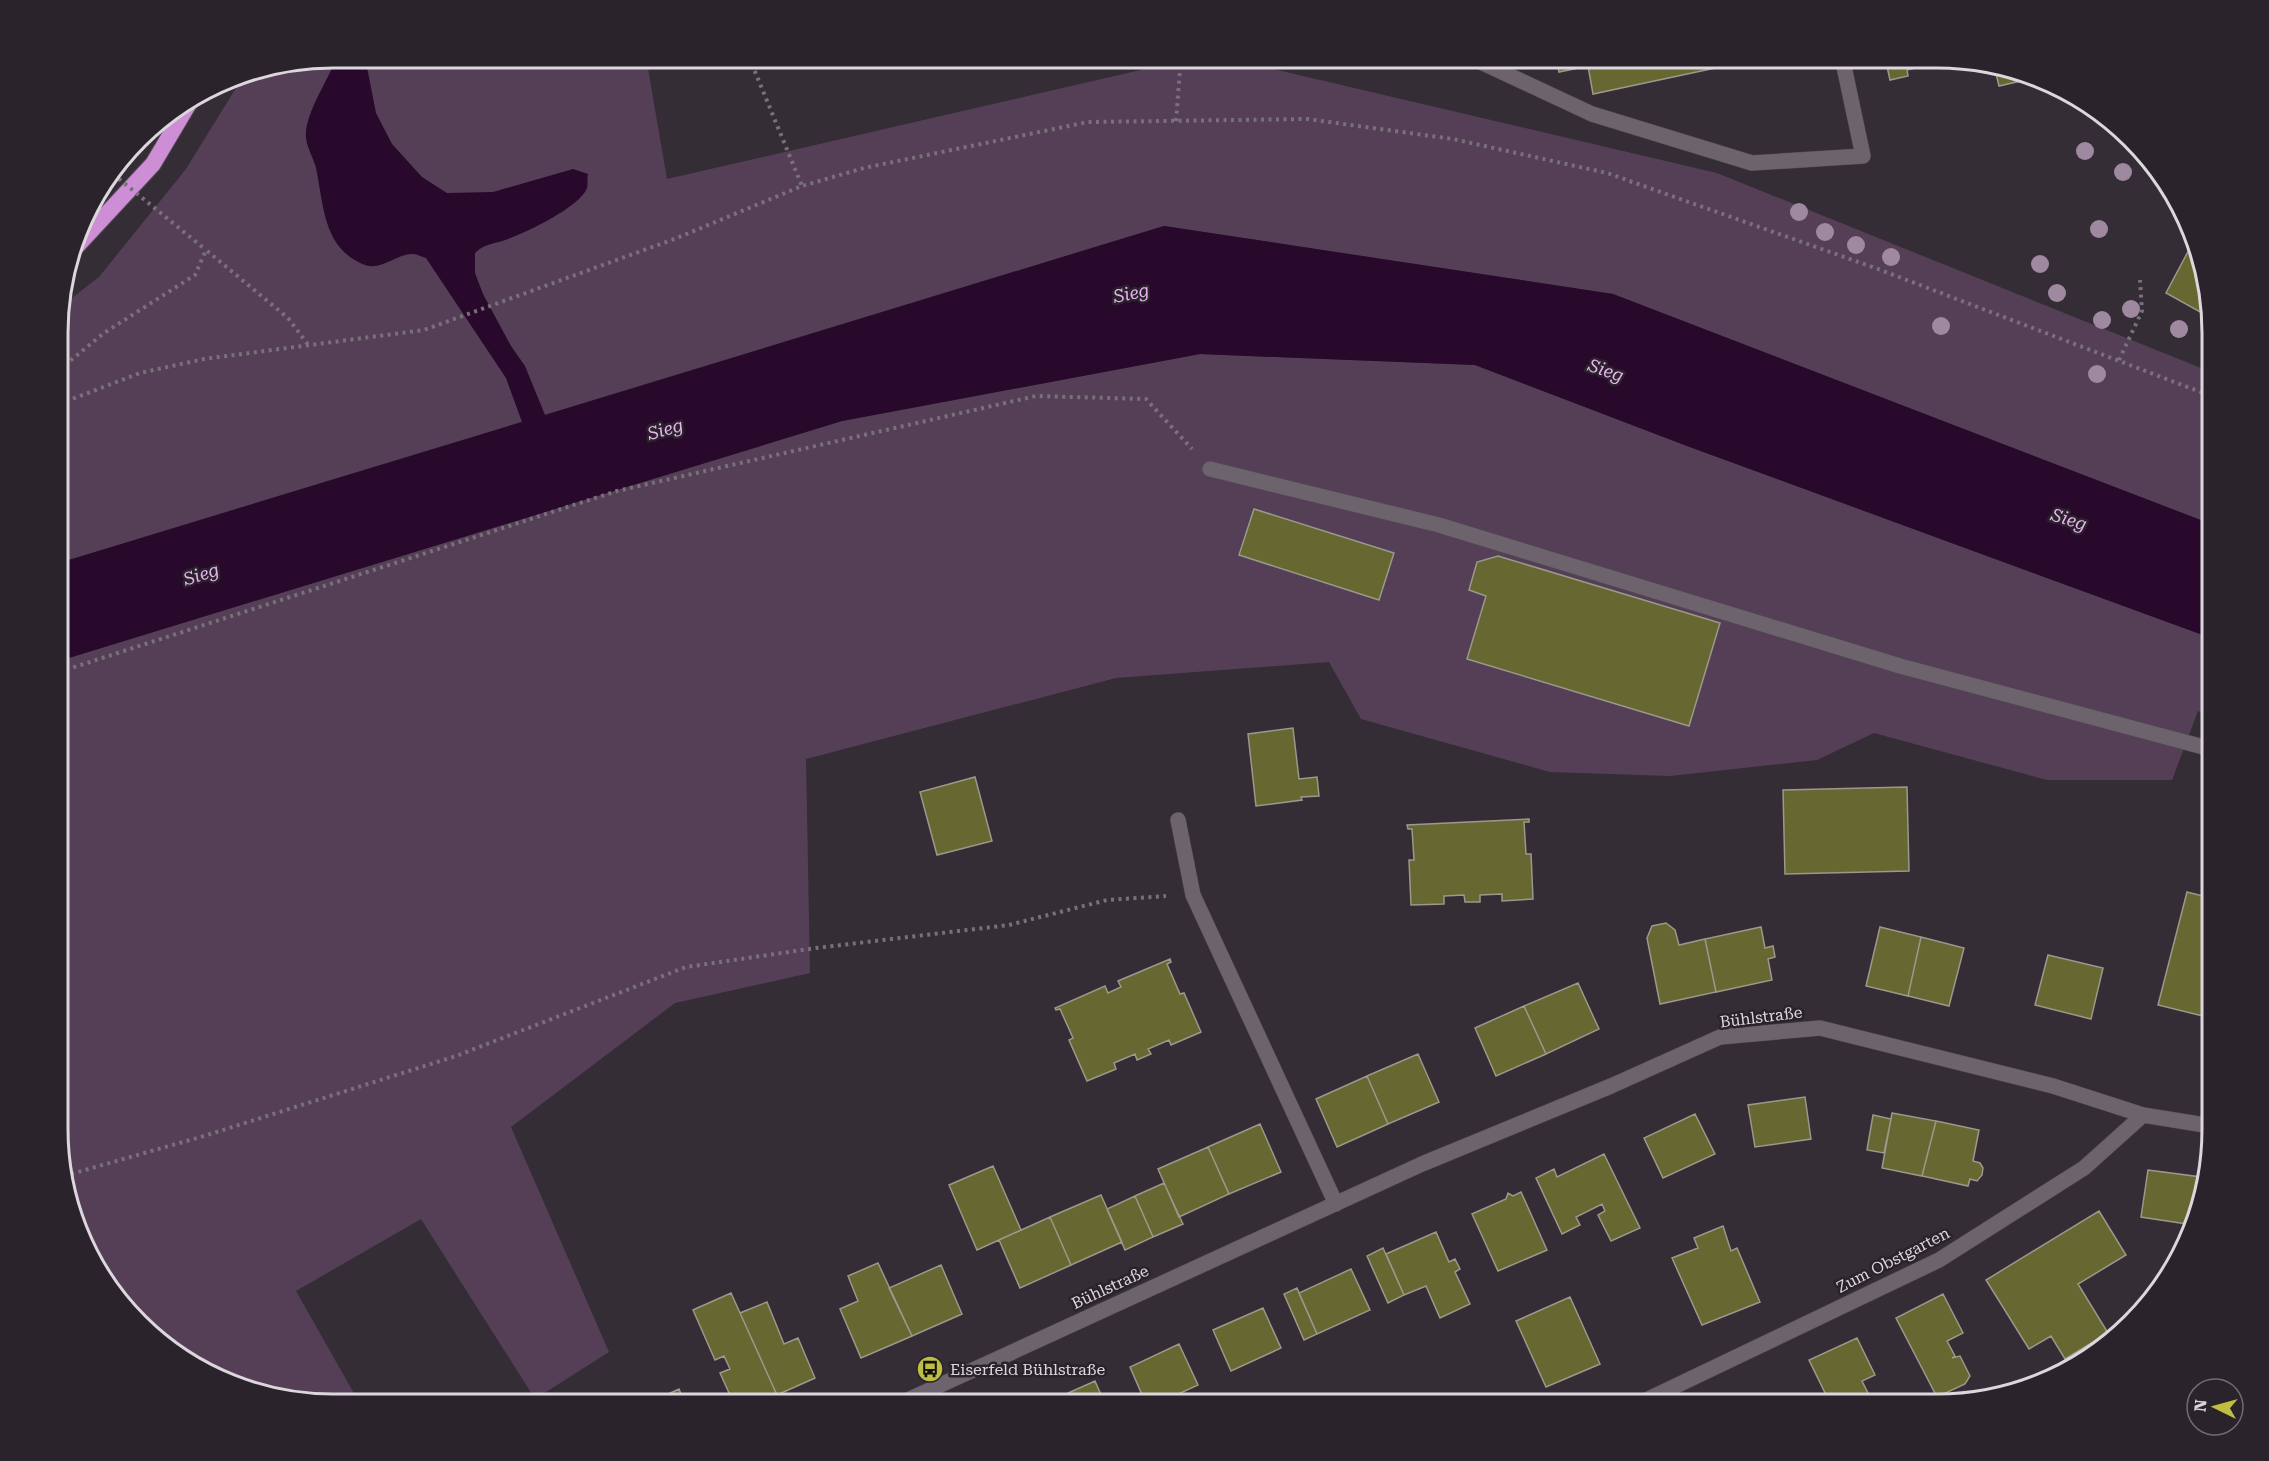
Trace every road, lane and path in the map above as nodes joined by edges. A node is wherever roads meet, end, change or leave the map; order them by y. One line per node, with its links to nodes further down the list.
1 (754, 68): 8 (path)
2 (1180, 68): 6 (path)
3 (1494, 68): 4 (street)
4 (1844, 68)
5 (183, 113): 9 (highway)
6 (1176, 121): 8 (path); 13 (path)
7 (117, 178): 10 (path, bridge)
8 (802, 186): 12 (path)
9 (86, 236)
10 (206, 250): 12 (path); 14 (path)
11 (2140, 280): 13 (path)
12 (309, 346): 16 (path)
13 (2119, 360): 15 (path)
14 (68, 363)
15 (2202, 392)
16 (68, 401)
17 (1210, 469): 18 (path); 19 (street)
18 (68, 669)
19 (2202, 747)
20 (1178, 820): 21 (street)
21 (1193, 895): 24 (path); 25 (street)
22 (2143, 1115): 23 (street, Bühlstraße); 25 (street, Bühlstraße); 27 (street, Zum Obstgarten)
23 (2202, 1125)
24 (72, 1174)
25 (1336, 1204): 26 (street, Bühlstraße)
26 (921, 1394)
27 (1659, 1394)

